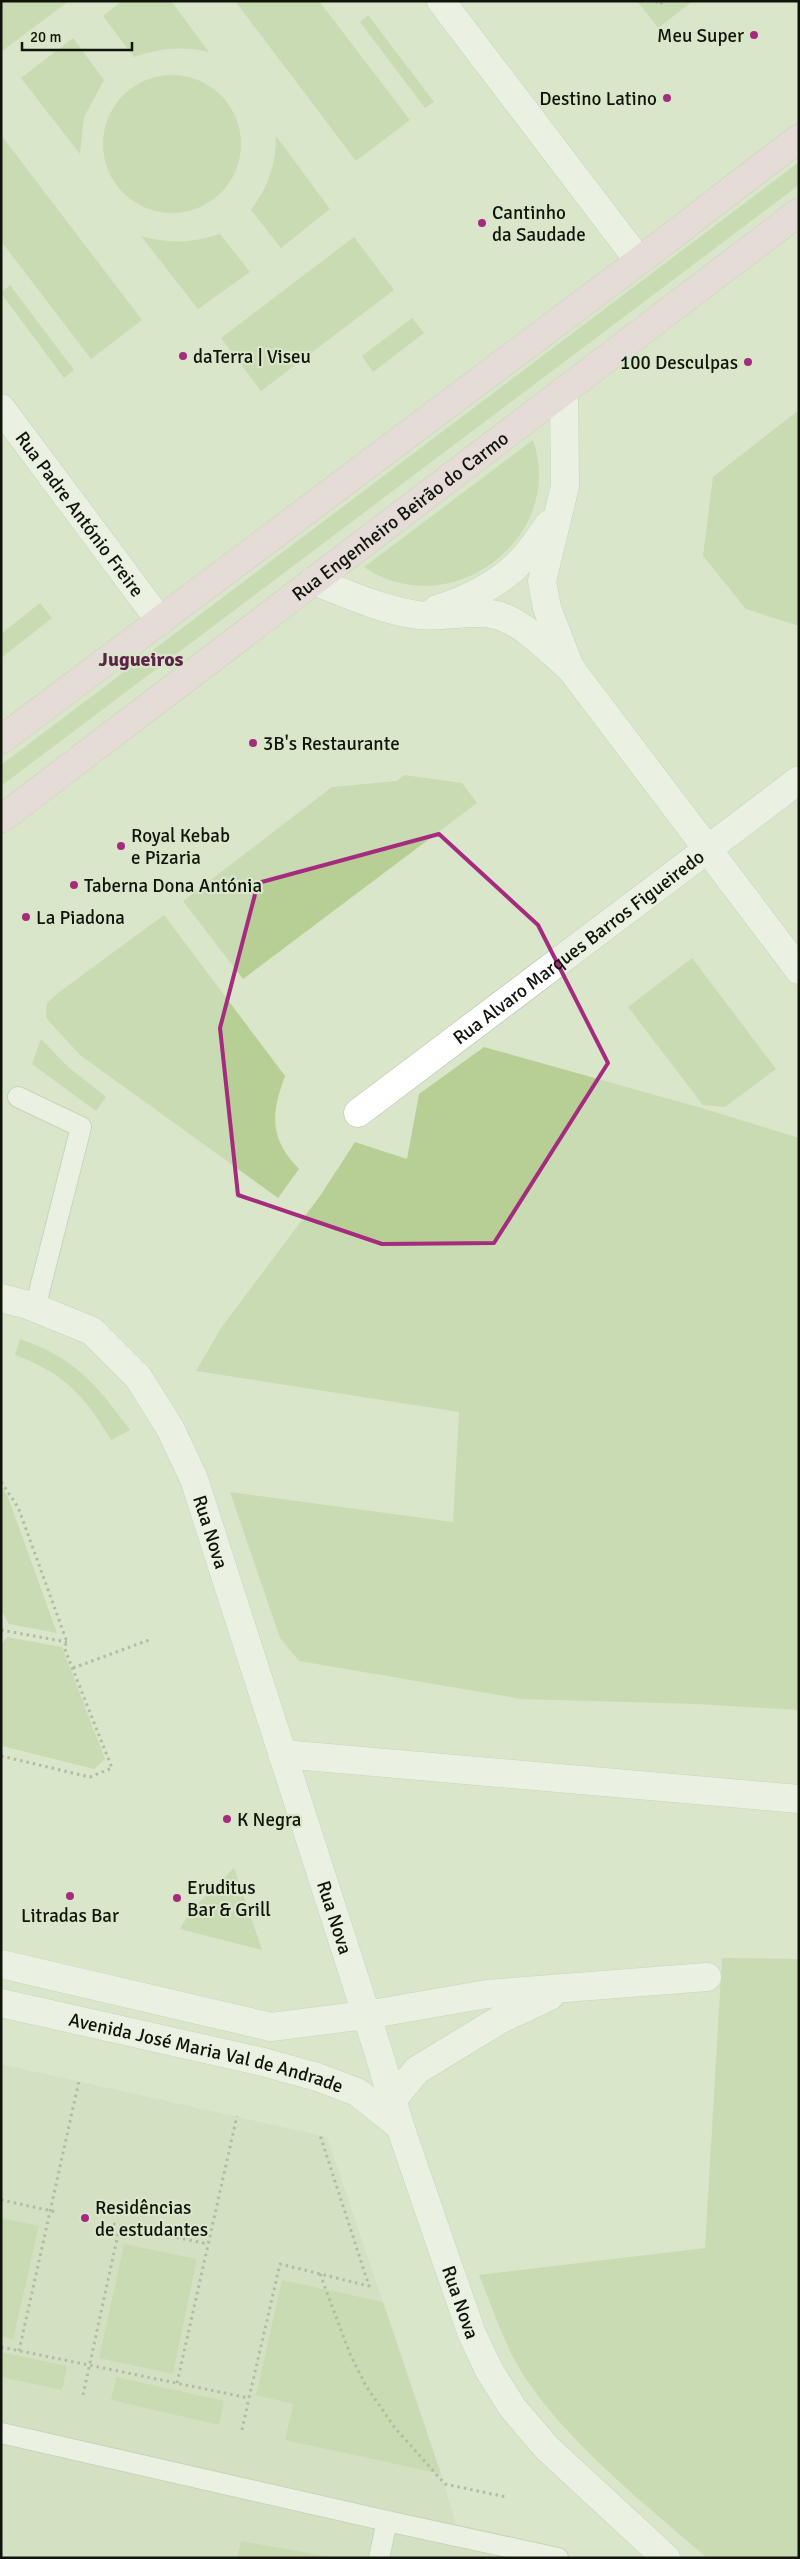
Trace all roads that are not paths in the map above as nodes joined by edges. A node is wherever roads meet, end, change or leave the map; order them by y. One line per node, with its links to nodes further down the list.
1 (441, 1): 4 (street)
2 (799, 138): 4 (street)
3 (799, 212): 5 (street, Rua Engenheiro Beirão do Carmo)
4 (639, 262): 10 (street)
5 (564, 390): 7 (street); 8 (street, Rua Engenheiro Beirão do Carmo)
6 (1, 408): 10 (street, Rua Padre António Freire)
7 (566, 486): 9 (street); 11 (street)
8 (313, 581): 9 (street); 14 (street, Rua Engenheiro Beirão do Carmo)
9 (391, 610): 11 (street)
10 (160, 621): 12 (street)
11 (571, 669): 15 (street)
12 (1, 740)
13 (799, 780): 15 (street, Rua Alvaro Marques Barros Figueiredo)
14 (1, 819)
15 (708, 849): 16 (street); 18 (street, Rua Alvaro Marques Barros Figueiredo)
16 (799, 970)
17 (18, 1097): 20 (lane)
18 (358, 1113)
19 (1, 1298): 20 (street, Rua Nova)
20 (35, 1308): 21 (street, Rua Nova)
21 (282, 1754): 22 (street); 27 (street, Rua Nova)
22 (799, 1799)
23 (1, 1964): 27 (street, Avenida José Maria Val de Andrade)
24 (707, 1978): 25 (street)
25 (570, 1989): 27 (street, Avenida José Maria Val de Andrade); 28 (street)
26 (1, 2004): 29 (street, Avenida José Maria Val de Andrade)
27 (366, 2015): 28 (street, Rua Nova)
28 (392, 2100): 29 (street, Rua Nova)
29 (400, 2126): 34 (street, Rua Nova)
30 (1, 2433): 31 (lane)
31 (387, 2521): 32 (lane); 33 (lane)
32 (379, 2558)
33 (558, 2558)
34 (666, 2558)

